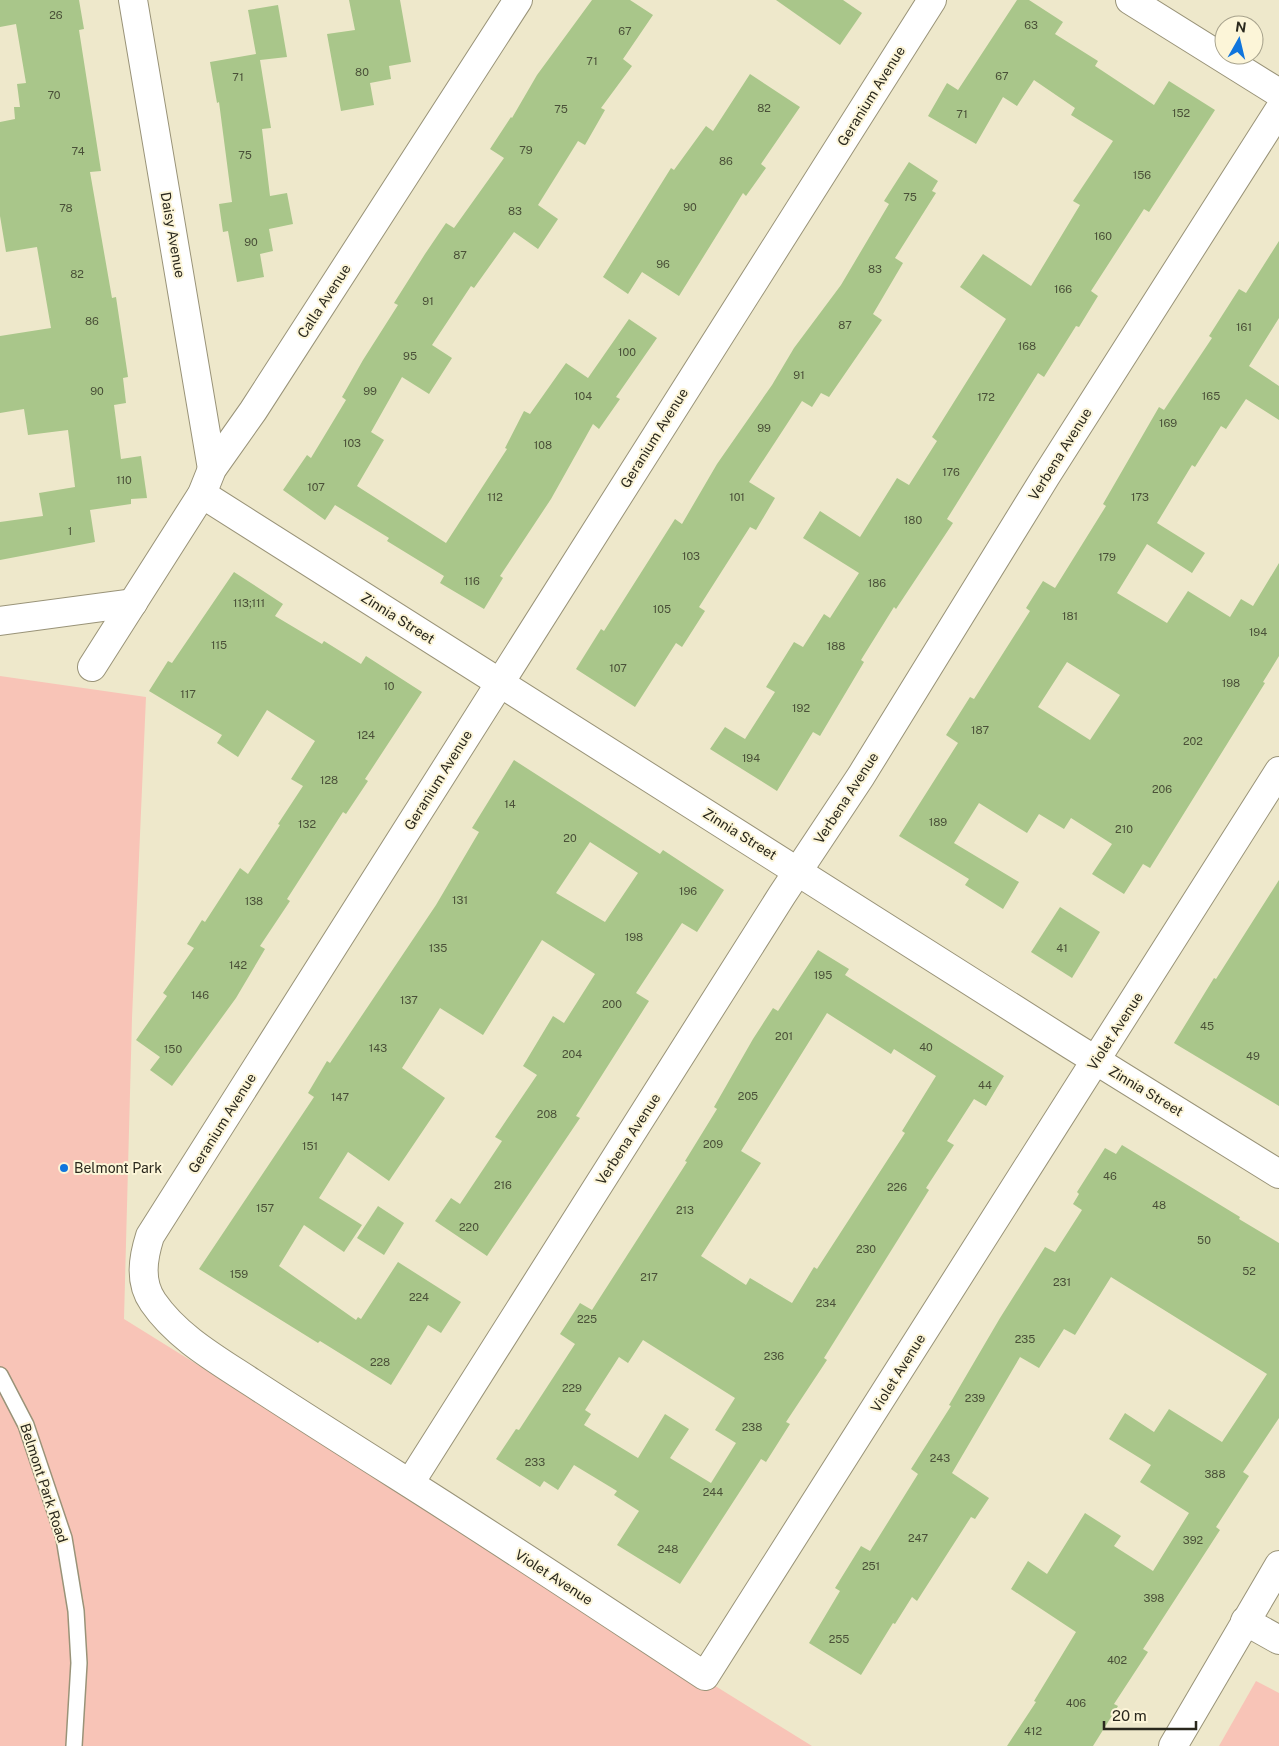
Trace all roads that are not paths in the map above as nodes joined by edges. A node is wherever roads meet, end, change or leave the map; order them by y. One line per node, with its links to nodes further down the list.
1 (133, 0): 9 (street, Daisy Avenue)
2 (494, 0): 6 (street)
3 (518, 0): 6 (street, Calla Avenue)
4 (932, 0): 13 (street, Geranium Avenue)
5 (1130, 0): 7 (street)
6 (499, 30): 9 (street, Calla Avenue)
7 (1279, 93)
8 (1279, 110): 15 (street, Verbena Avenue)
9 (207, 482): 10 (street, Calla Avenue); 13 (street, Zinnia Street)
10 (133, 603): 11 (street); 12 (street, Calla Avenue)
11 (0, 621)
12 (92, 667)
13 (500, 682): 15 (street, Zinnia Street); 19 (street, Geranium Avenue)
14 (1279, 771): 16 (street, Violet Avenue)
15 (798, 870): 16 (street, Zinnia Street); 19 (street, Verbena Avenue)
16 (1096, 1061): 17 (street, Zinnia Street); 19 (street, Violet Avenue)
17 (1279, 1174)
18 (0, 1375): 23 (lane, Belmont Park Road)
19 (410, 1483)
20 (1279, 1565): 21 (street)
21 (1245, 1621): 22 (street); 24 (street)
22 (1279, 1640)
23 (74, 1746)
24 (1173, 1746)

